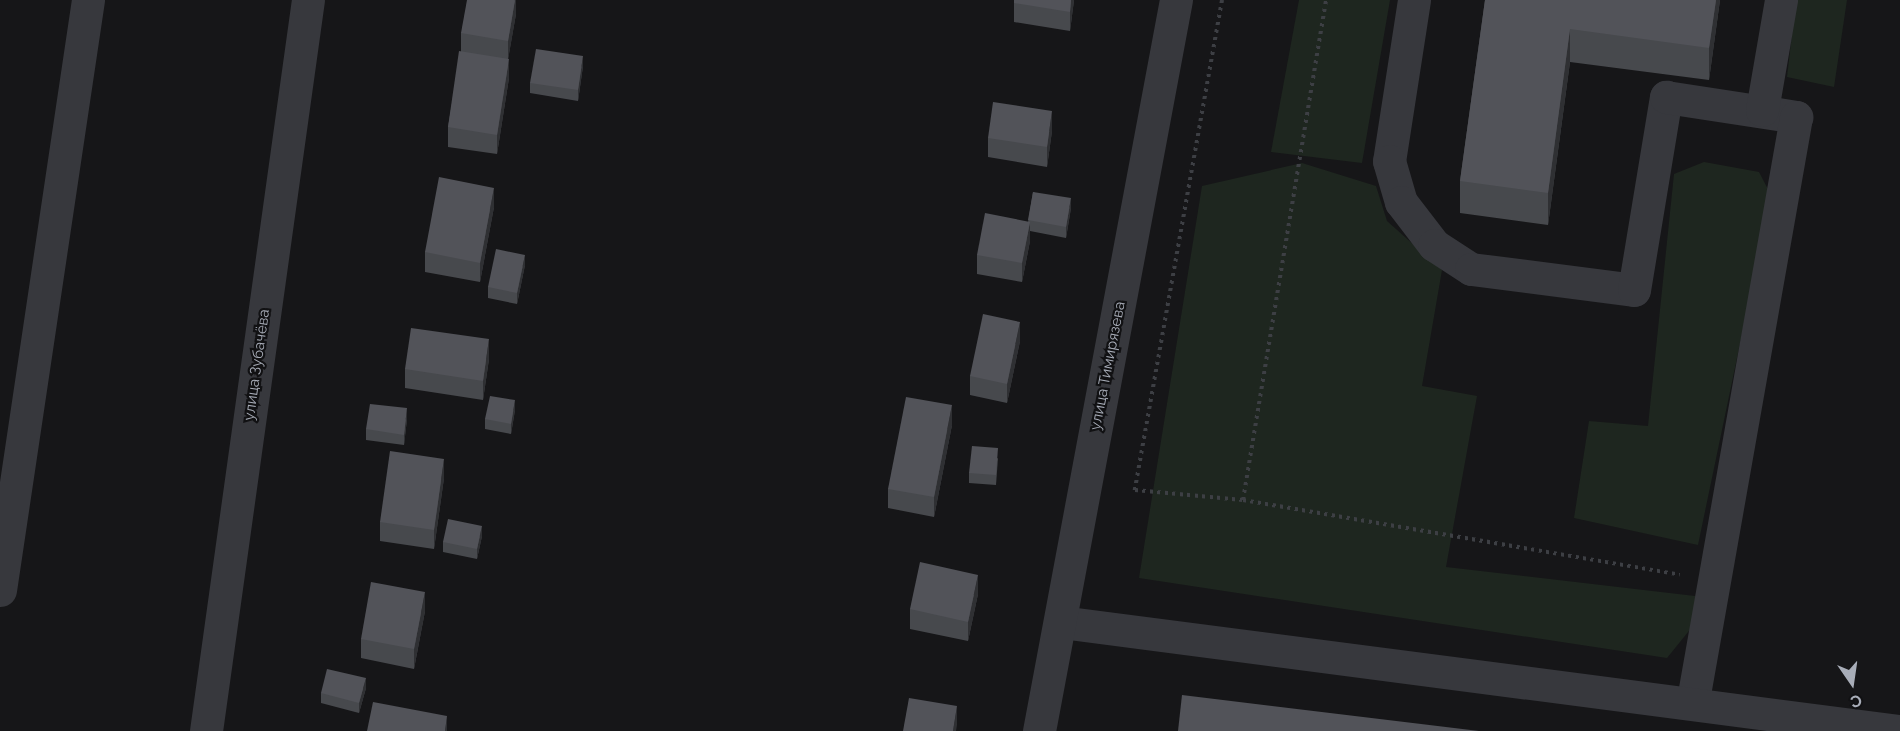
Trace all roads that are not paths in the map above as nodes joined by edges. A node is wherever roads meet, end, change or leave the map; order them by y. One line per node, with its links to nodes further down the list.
1 (88, 0): 7 (street)
2 (308, 0): 10 (street, улица Зубачёва)
3 (1176, 0): 8 (street, улица Тимирязева)
4 (1414, 0): 6 (street)
5 (1781, 0): 6 (street)
6 (1762, 110): 9 (street)
7 (0, 590)
8 (1061, 622): 9 (street); 11 (street, улица Тимирязева)
9 (1712, 712): 12 (street)
10 (206, 731)
11 (1039, 731)
12 (1898, 731)

